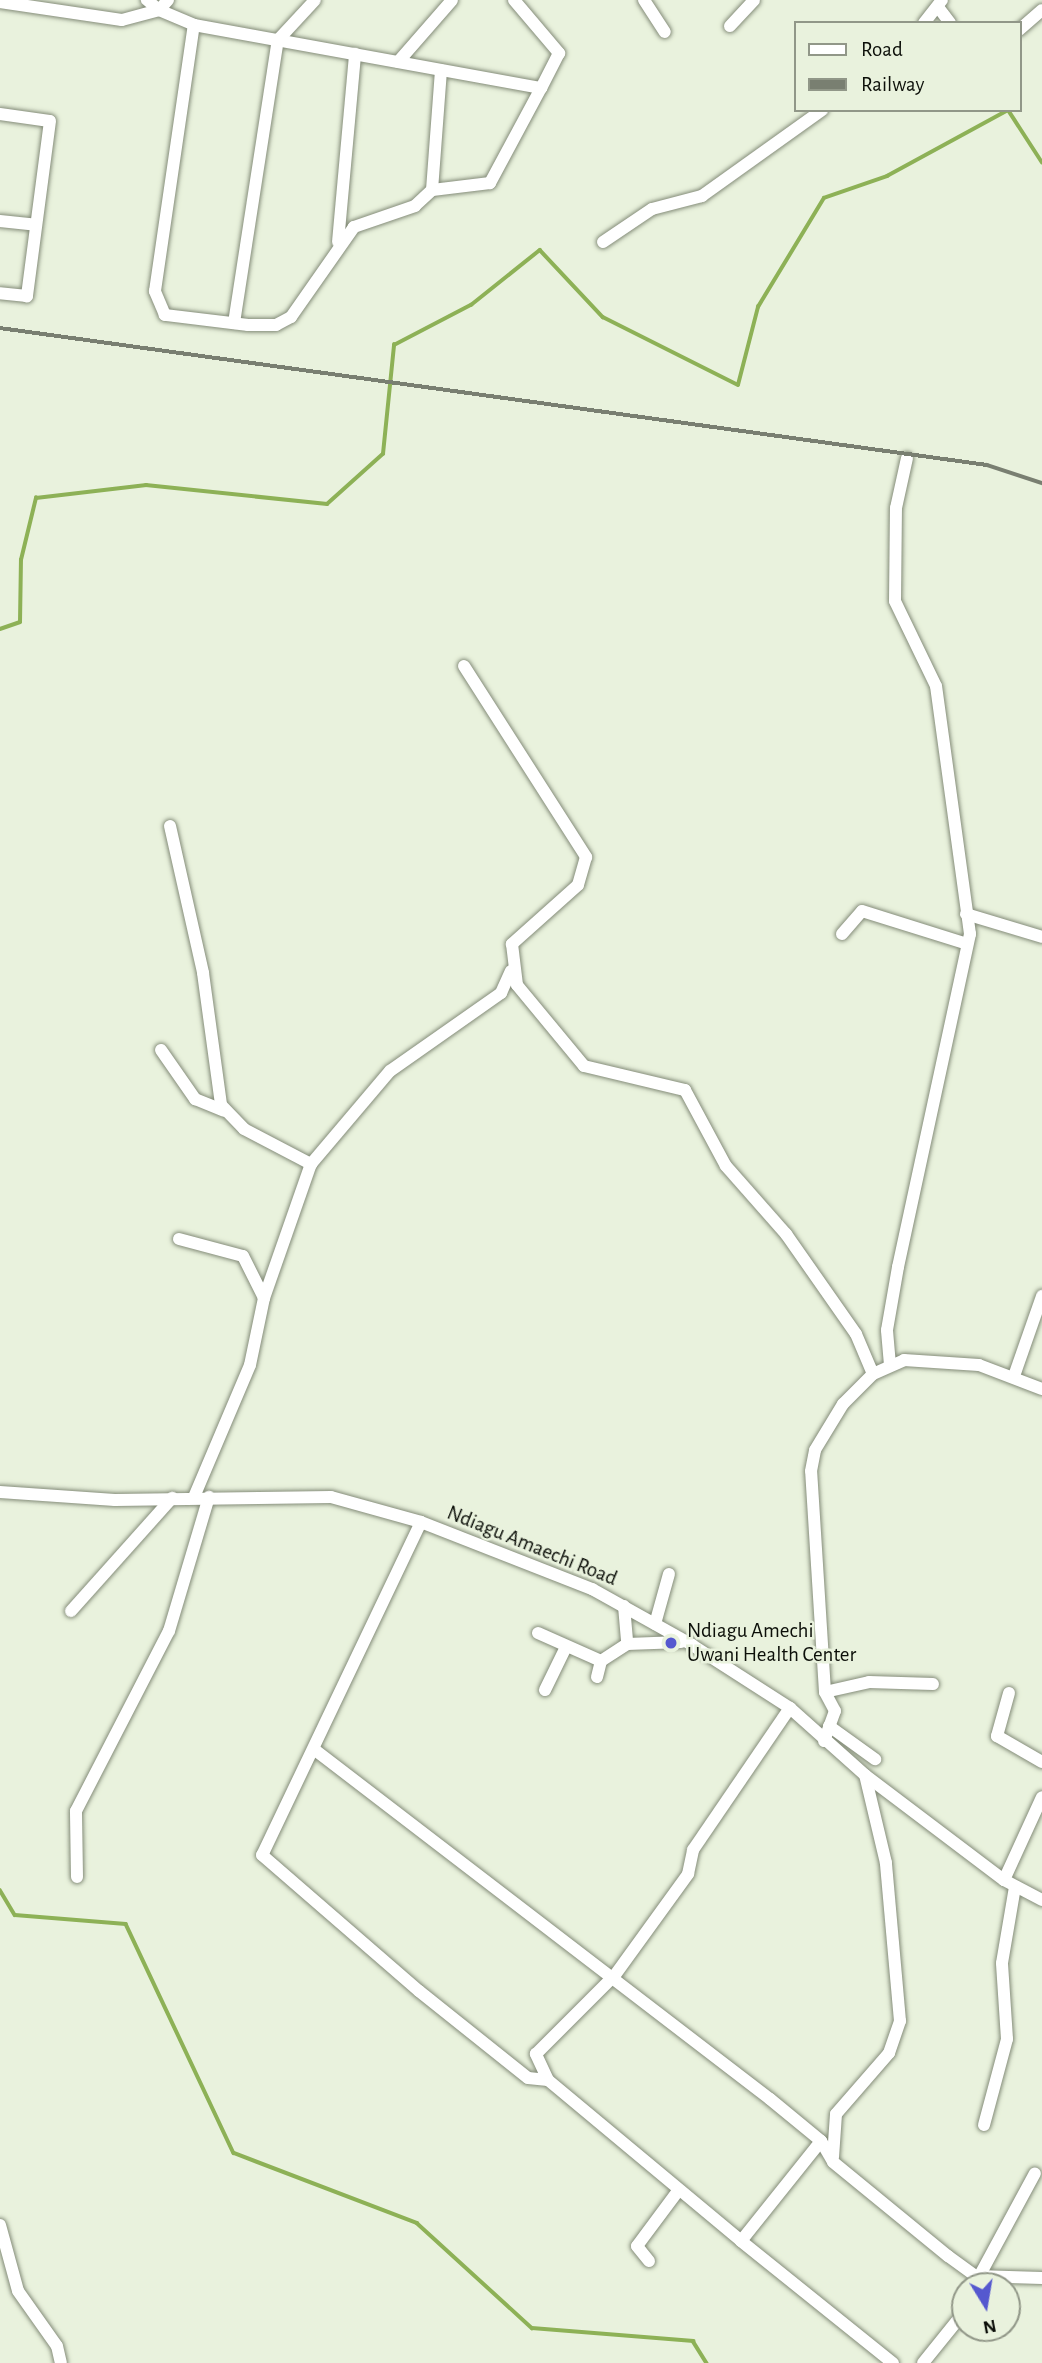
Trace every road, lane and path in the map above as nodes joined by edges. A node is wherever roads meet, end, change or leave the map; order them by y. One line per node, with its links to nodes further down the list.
1 (148, 0): 10 (street)
2 (168, 0): 10 (street)
3 (315, 0): 18 (street)
4 (452, 0): 20 (street)
5 (514, 0): 22 (street)
6 (644, 0): 17 (street)
7 (754, 0): 15 (street)
8 (0, 2): 10 (street)
9 (940, 3): 12 (street); 13 (street)
10 (159, 10): 14 (street)
11 (1042, 10): 16 (street)
12 (926, 21)
13 (949, 21)
14 (194, 25): 18 (street); 31 (street)
15 (730, 26)
16 (1021, 28)
17 (665, 32)
18 (278, 40): 19 (street); 31 (street)
19 (355, 54): 20 (street); 28 (street)
20 (398, 62): 21 (street)
21 (442, 70): 22 (street); 25 (street)
22 (541, 88): 25 (street)
23 (819, 112): 29 (street)
24 (0, 114): 27 (street)
25 (432, 190): 28 (street)
26 (0, 220): 27 (street)
27 (36, 225): 30 (street)
28 (338, 242): 31 (street)
29 (603, 243)
30 (0, 293)
31 (234, 323)
32 (907, 458): 35 (street)
33 (464, 666): 39 (street)
34 (170, 826): 43 (street)
35 (967, 914): 37 (street); 38 (street)
36 (842, 934): 38 (street)
37 (1042, 937)
38 (967, 944): 48 (street)
39 (511, 971): 40 (street); 41 (street)
40 (500, 993): 41 (street); 44 (street)
41 (523, 993): 49 (street)
42 (161, 1050): 43 (street)
43 (223, 1111): 44 (street)
44 (311, 1164): 47 (street)
45 (179, 1239): 47 (street)
46 (1042, 1296): 50 (street)
47 (264, 1298): 53 (street)
48 (890, 1365): 49 (street); 50 (street)
49 (873, 1374): 69 (street)
50 (1014, 1376): 51 (street)
51 (1042, 1389)
52 (0, 1492): 55 (street, Ndiagu Amaechi Road)
53 (194, 1497): 54 (street, Ndiagu Amaechi Road); 55 (street, Ndiagu Amaechi Road)
54 (209, 1497): 56 (street, Ndiagu Amaechi Road); 79 (street)
55 (172, 1498): 59 (street)
56 (421, 1522): 58 (street, Ndiagu Amaechi Road); 74 (street)
57 (669, 1574): 60 (street)
58 (624, 1606): 60 (street, Ndiagu Amaechi Road); 62 (street)
59 (71, 1611)
60 (655, 1624): 63 (street, Ndiagu Amaechi Road)
61 (538, 1633): 64 (street)
62 (627, 1644): 63 (street); 65 (street)
63 (692, 1645): 71 (street, Ndiagu Amaechi Road)
64 (566, 1647): 65 (street); 68 (street)
65 (601, 1661): 66 (street)
66 (597, 1677)
67 (933, 1684): 69 (street)
68 (545, 1690)
69 (825, 1692): 72 (street)
70 (1009, 1693): 76 (street)
71 (790, 1708): 73 (street, Ndiagu Amaechi Road); 82 (street)
72 (829, 1726): 73 (street); 75 (street)
73 (824, 1741): 77 (street, Ndiagu Amaechi Road)
74 (315, 1750): 82 (street); 83 (street)
75 (875, 1759)
76 (1042, 1762)
77 (865, 1775): 80 (street, Ndiagu Amaechi Road); 86 (street)
78 (1042, 1797): 80 (street)
79 (76, 1877)
80 (1010, 1883): 81 (street, Ndiagu Amaechi Road); 84 (street)
81 (1042, 1900)
82 (615, 1975): 83 (street); 85 (street)
83 (548, 2080): 88 (street)
84 (984, 2125)
85 (821, 2141): 86 (street); 90 (street)
86 (833, 2162): 92 (street)
87 (1035, 2173): 93 (street)
88 (678, 2190): 90 (street); 91 (street)
89 (0, 2225): 97 (street)
90 (741, 2241): 98 (street)
91 (649, 2261)
92 (964, 2272)
93 (980, 2272)
94 (1042, 2278): 95 (street)
95 (1021, 2279)
96 (951, 2328): 99 (street)
97 (61, 2363)
98 (893, 2363)
99 (923, 2363)

